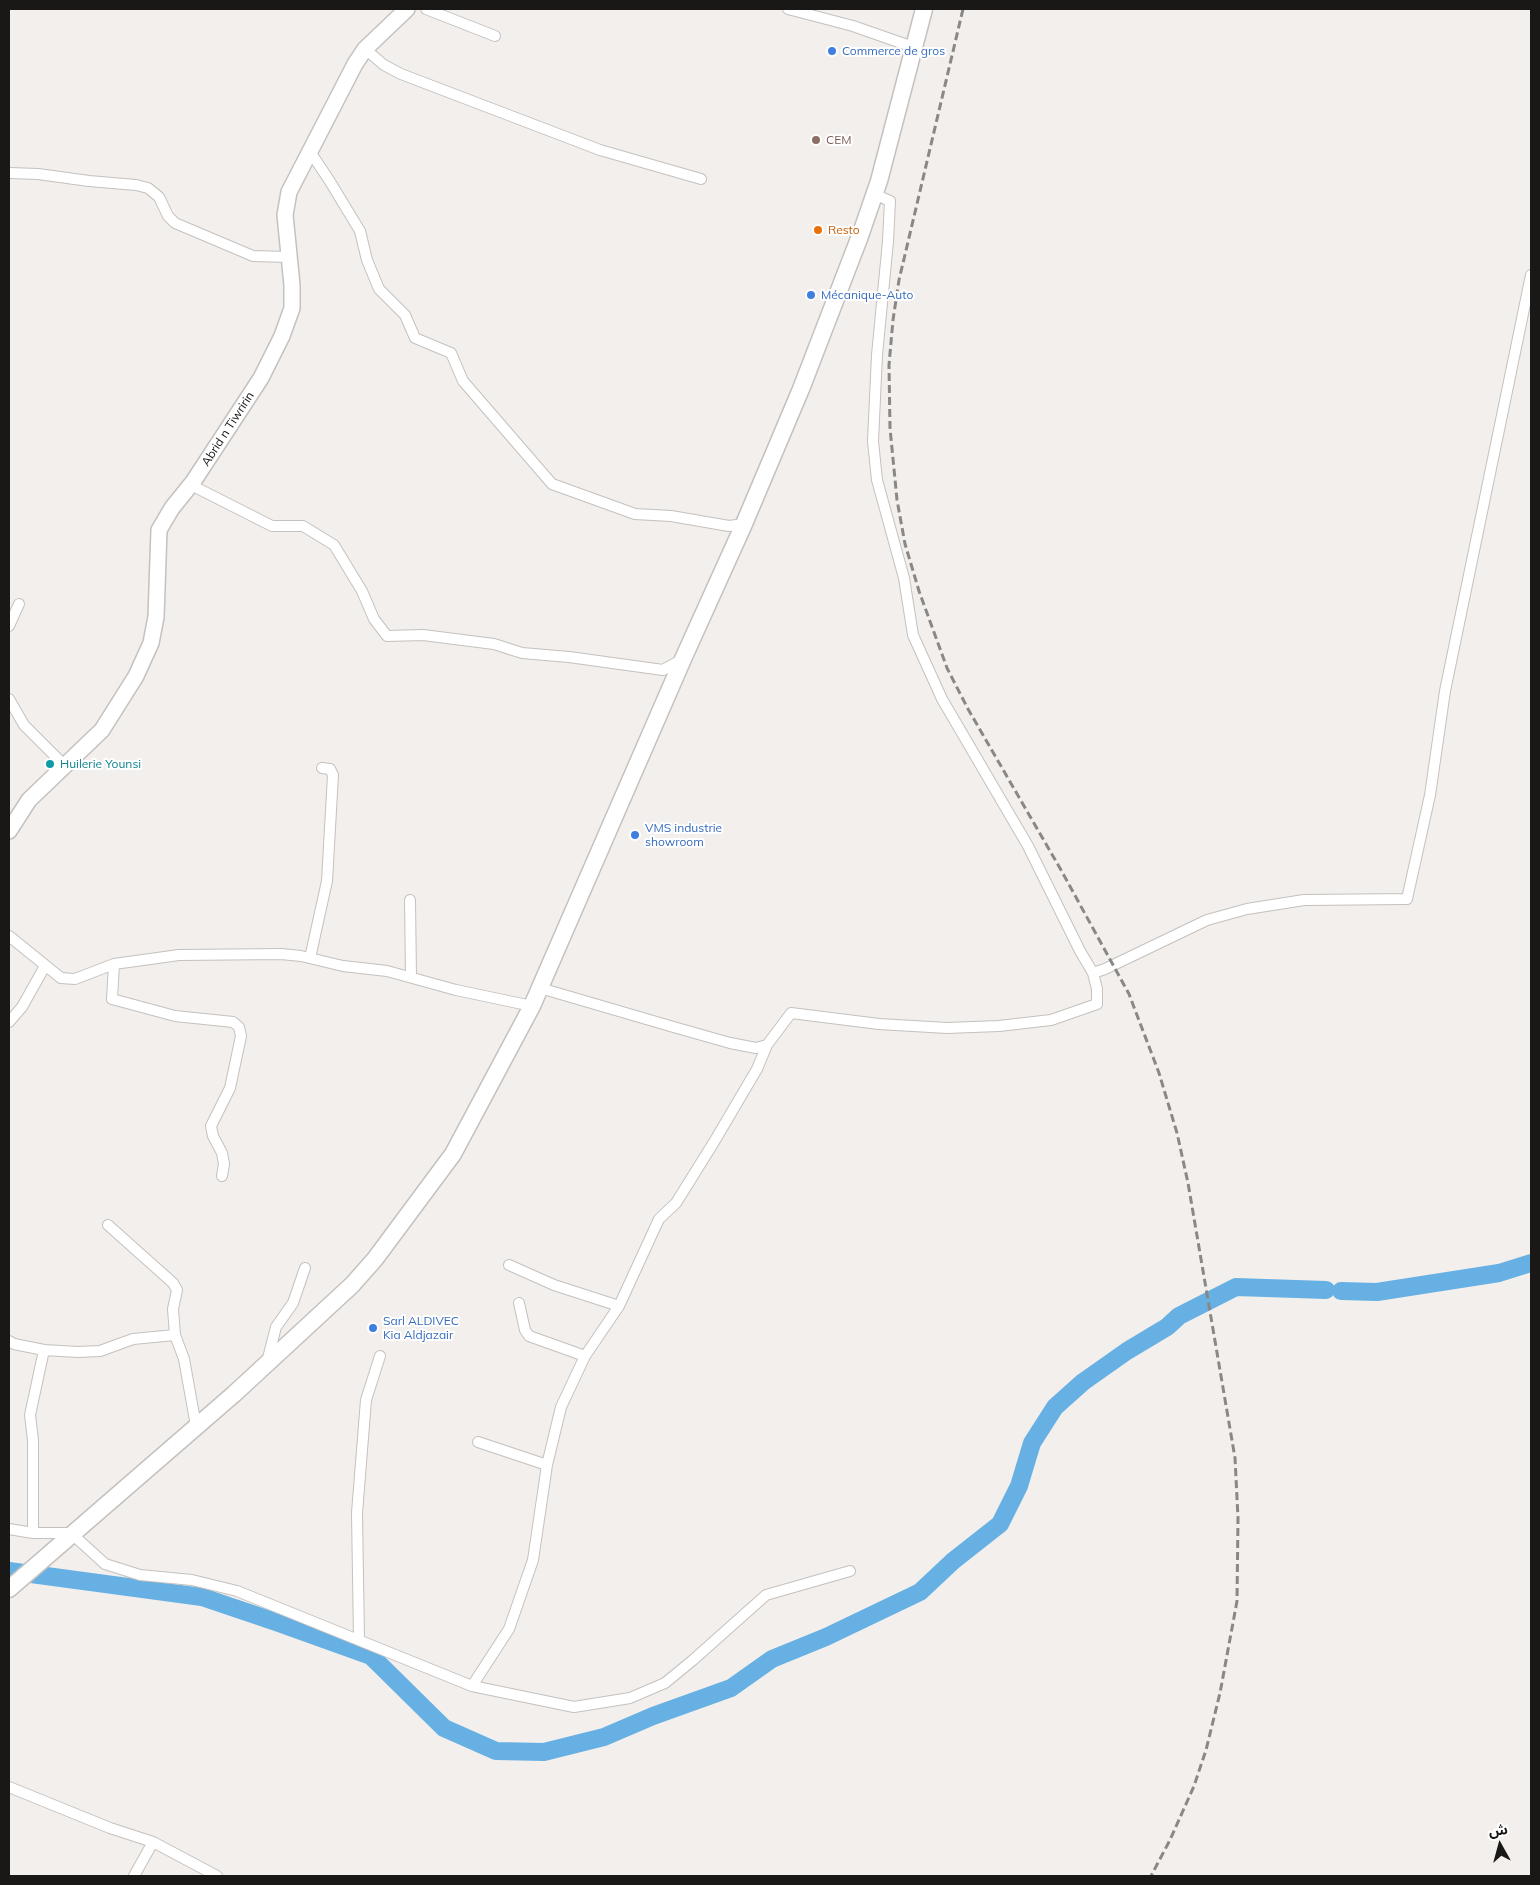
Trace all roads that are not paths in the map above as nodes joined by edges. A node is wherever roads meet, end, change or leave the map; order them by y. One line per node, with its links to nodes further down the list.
1 (407, 9): 7 (street, Abrid n Tiwririn)
2 (426, 9): 5 (street)
3 (788, 9): 6 (street)
4 (924, 9): 6 (main road)
5 (494, 36)
6 (913, 48): 11 (main road)
7 (365, 49): 8 (street, Abrid n Tiwririn); 10 (street)
8 (309, 150): 12 (street, Abrid n Tiwririn); 15 (street)
9 (9, 173): 12 (street)
10 (701, 179)
11 (874, 194): 15 (main road); 28 (street)
12 (289, 256): 14 (street, Abrid n Tiwririn)
13 (1531, 275): 28 (street)
14 (193, 482): 18 (street); 20 (street, Abrid n Tiwririn)
15 (744, 524): 18 (main road)
16 (19, 604): 17 (street)
17 (9, 626)
18 (683, 659): 30 (main road)
19 (9, 698): 20 (street)
20 (64, 765): 22 (street, Abrid n Tiwririn)
21 (322, 768): 25 (street)
22 (9, 831)
23 (410, 900): 29 (street)
24 (9, 936): 27 (street)
25 (310, 958): 26 (street); 29 (street)
26 (114, 964): 27 (street); 34 (street)
27 (45, 966): 32 (street)
28 (1093, 972): 33 (street)
29 (411, 977): 31 (street)
30 (540, 988): 31 (main road); 33 (street)
31 (532, 1006): 45 (main road)
32 (9, 1022)
33 (767, 1044): 39 (street)
34 (222, 1176)
35 (108, 1224): 40 (street)
36 (509, 1265): 39 (street)
37 (306, 1268): 45 (street)
38 (519, 1303): 44 (street)
39 (619, 1306): 44 (street)
40 (175, 1335): 42 (street); 46 (street)
41 (9, 1341): 42 (street)
42 (44, 1350): 50 (street)
43 (380, 1356): 54 (street)
44 (584, 1356): 48 (street)
45 (266, 1363): 46 (main road)
46 (196, 1426): 51 (main road)
47 (478, 1442): 48 (street)
48 (547, 1465): 55 (street)
49 (9, 1529): 50 (street)
50 (33, 1533): 51 (street)
51 (71, 1534): 53 (main road); 54 (street)
52 (850, 1572): 55 (street)
53 (13, 1585)
54 (359, 1639): 55 (street)
55 (472, 1686)
56 (9, 1787): 57 (street)
57 (153, 1842): 58 (street); 59 (street)
58 (134, 1876)
59 (217, 1876)

